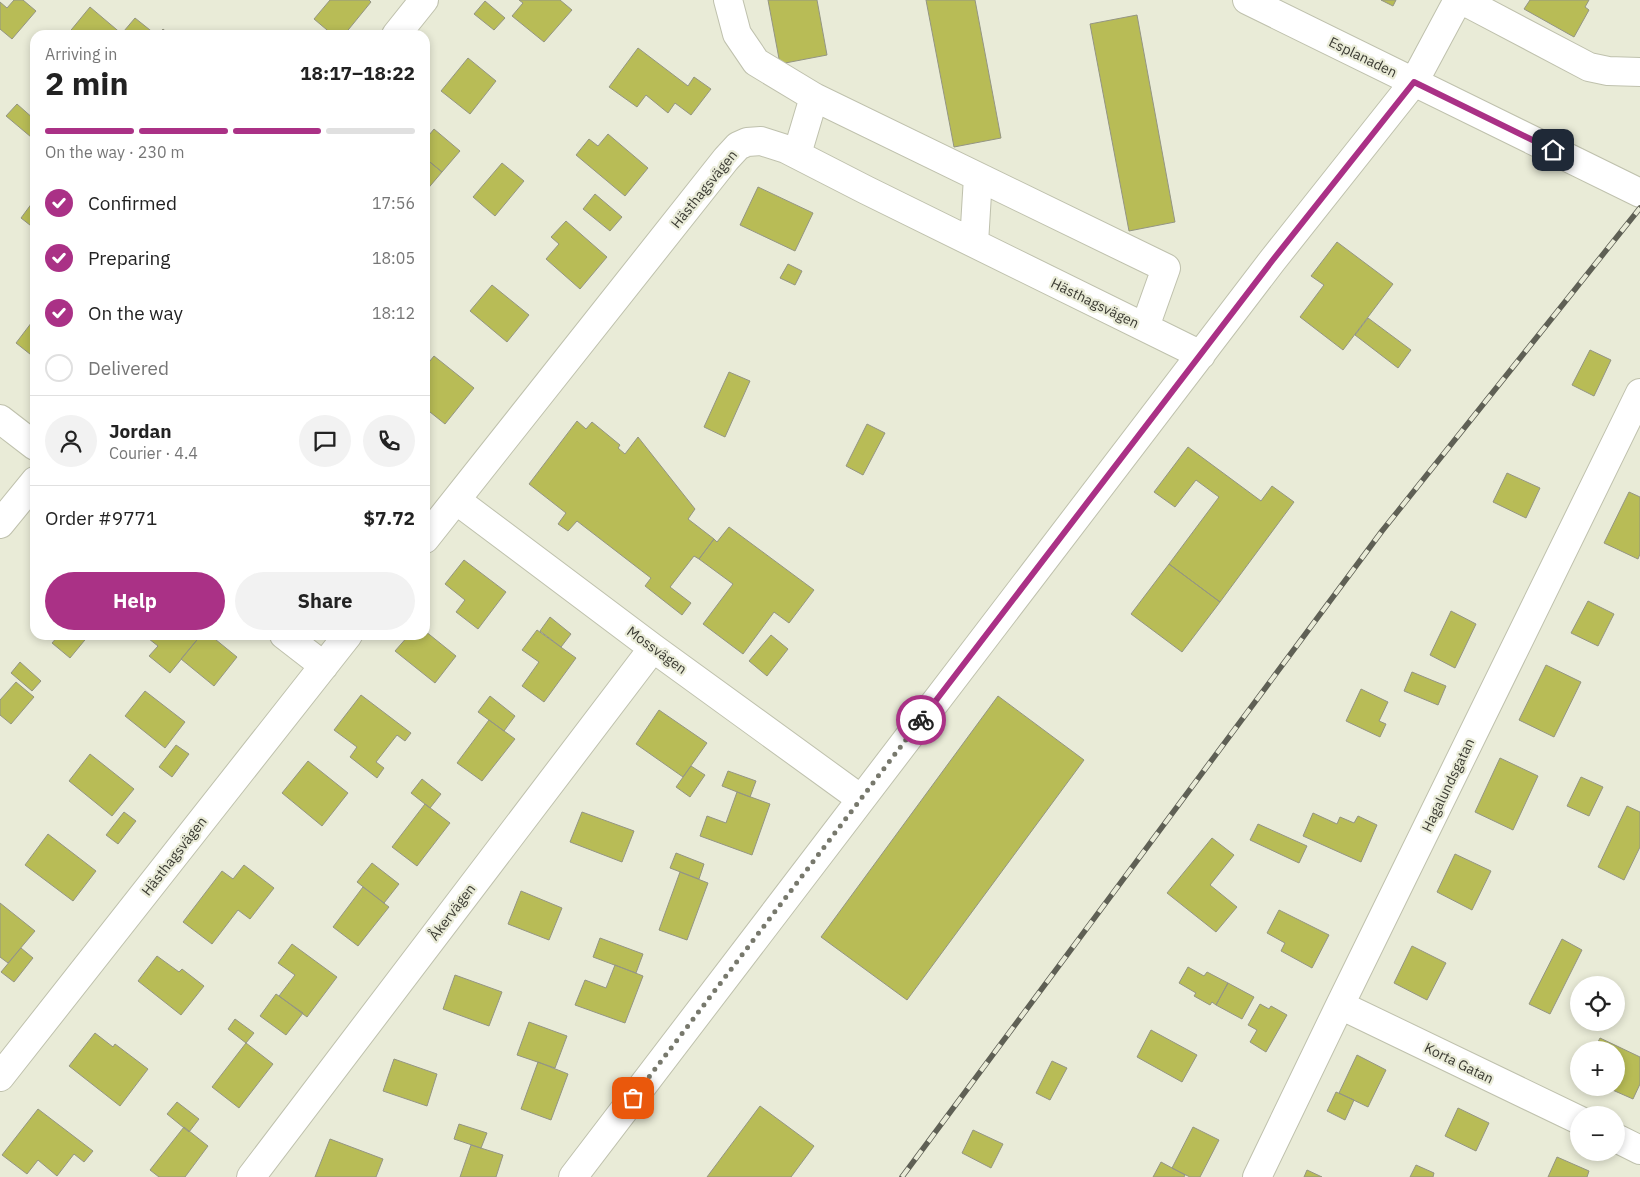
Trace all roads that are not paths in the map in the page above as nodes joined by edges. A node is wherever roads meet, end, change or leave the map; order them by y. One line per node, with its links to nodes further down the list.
1 (424, 0): 6 (street)
2 (728, 0): 9 (street)
3 (1247, 0): 8 (street, Esplanaden)
4 (1458, 0): 8 (street)
5 (1462, 0): 7 (street)
6 (400, 30)
7 (1640, 72)
8 (1414, 82): 12 (street, Esplanaden); 15 (street)
9 (814, 97): 10 (street); 11 (street)
10 (797, 154): 13 (street, Hästhagsvägen); 20 (street, Hästhagsvägen)
11 (978, 177): 13 (street); 14 (street)
12 (1640, 193)
13 (974, 243): 14 (street, Hästhagsvägen)
14 (1145, 327): 15 (street, Hästhagsvägen)
15 (1201, 355): 27 (street)
16 (1640, 393): 28 (street, Hagalundsgatan)
17 (0, 419): 18 (street)
18 (30, 442)
19 (30, 487): 21 (street)
20 (456, 500): 22 (street, Hästhagsvägen); 25 (street, Mossvägen)
21 (0, 524)
22 (430, 533)
23 (290, 640): 26 (street)
24 (344, 640): 26 (street, Hästhagsvägen)
25 (653, 648): 27 (street, Mossvägen); 33 (street, Åkervägen)
26 (324, 666): 29 (street, Hästhagsvägen)
27 (861, 799): 34 (street)
28 (1340, 1005): 30 (street, Korta Gatan); 35 (street, Hagalundsgatan)
29 (0, 1077)
30 (1570, 1116)
31 (1625, 1142): 32 (street)
32 (1640, 1150)
33 (251, 1177)
34 (574, 1177)
35 (1257, 1177)

